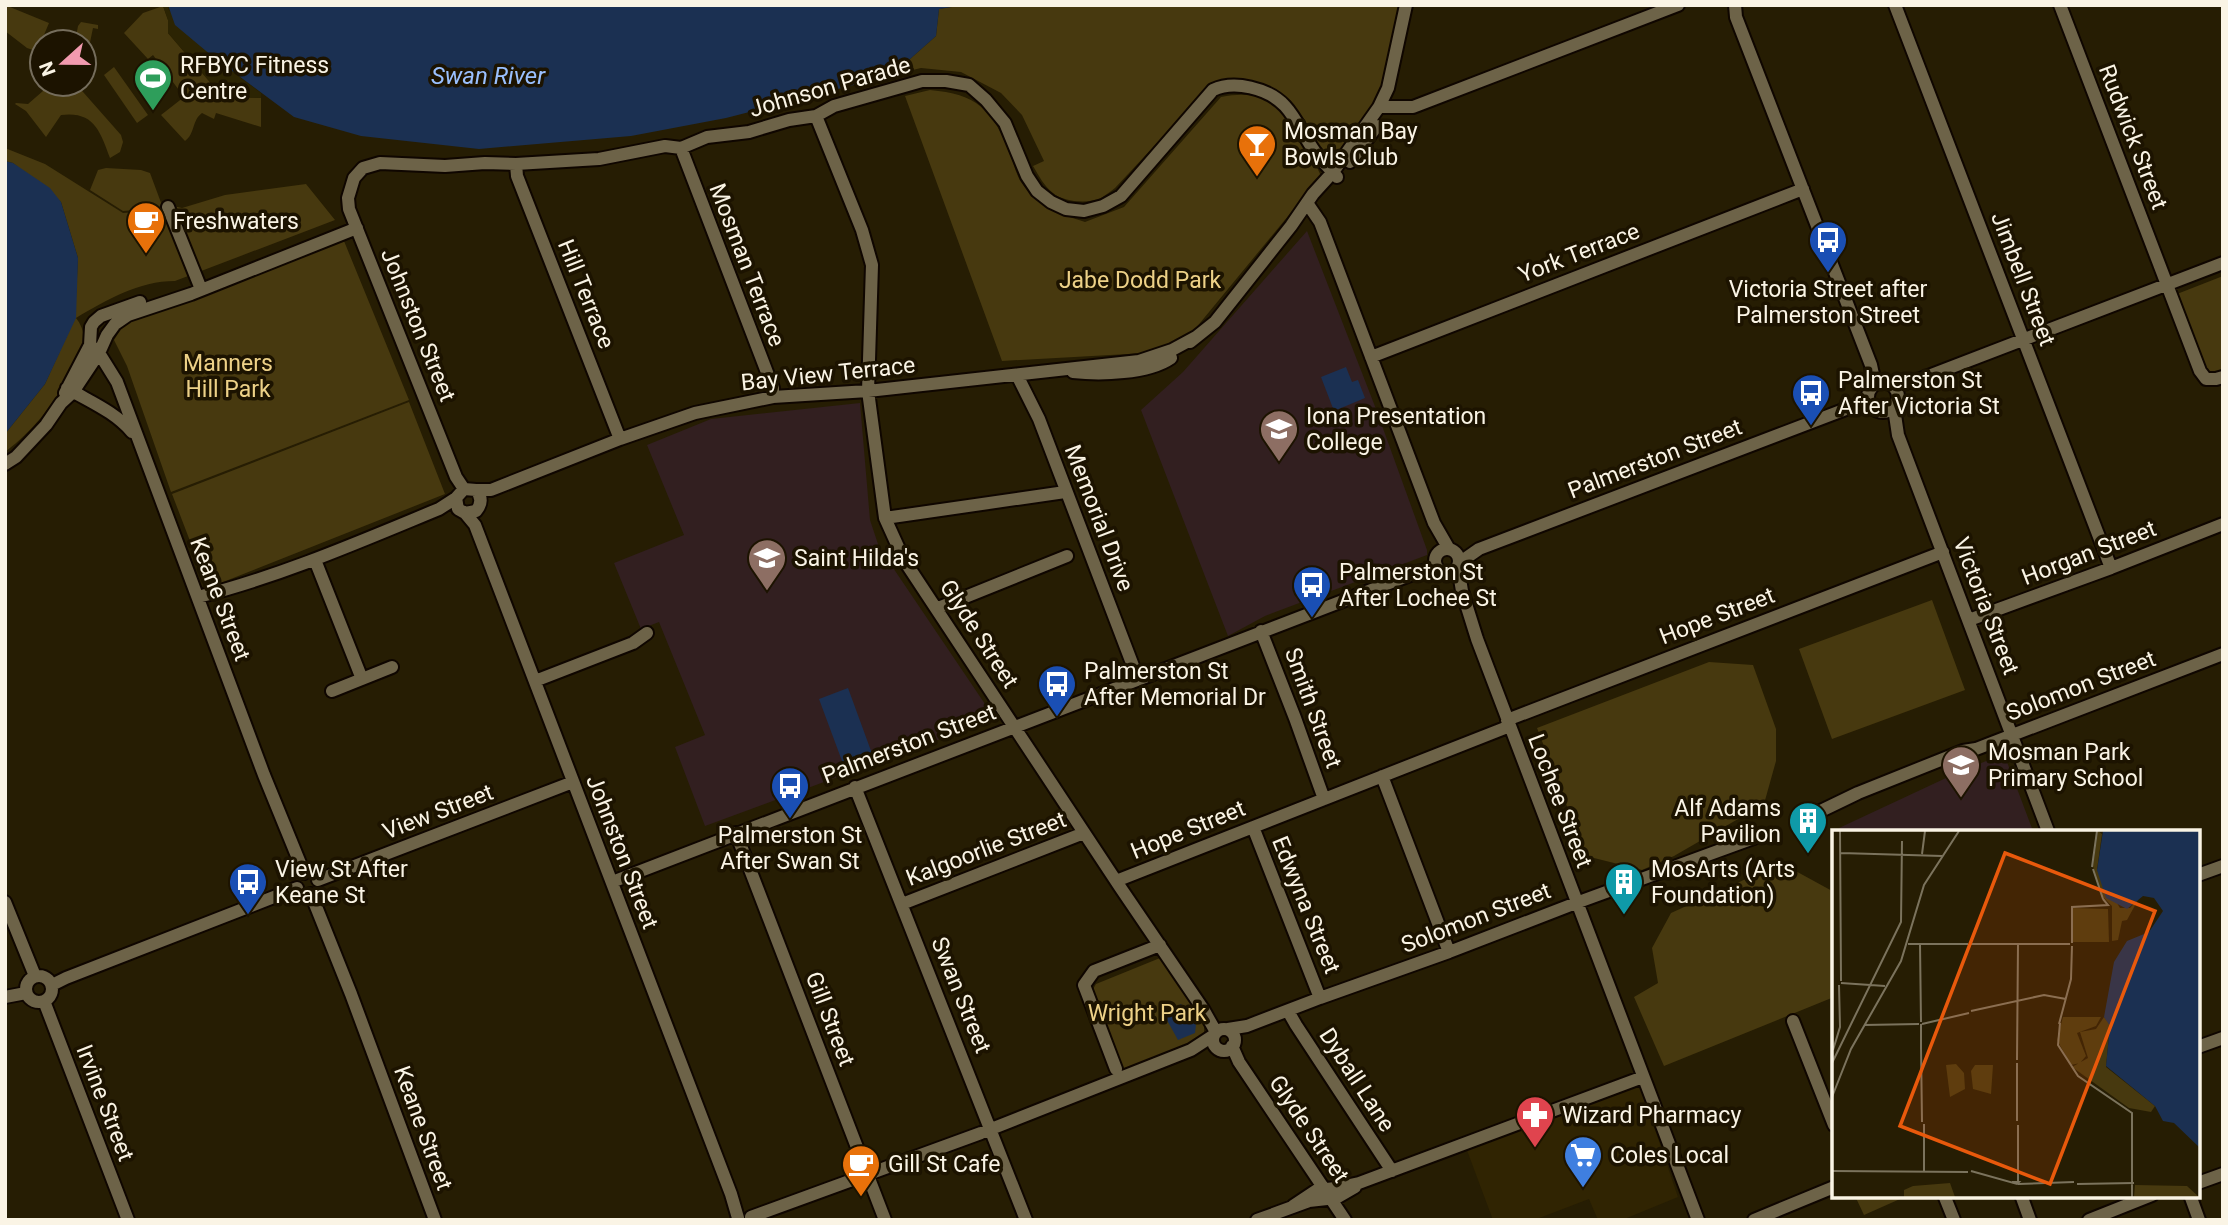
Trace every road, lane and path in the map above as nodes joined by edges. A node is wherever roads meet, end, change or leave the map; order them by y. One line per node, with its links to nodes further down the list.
1 (1406, 5): 7 (street, Bay View Terrace)
2 (1678, 5): 7 (street)
3 (1724, 5): 6 (street, Victoria Street)
4 (1895, 5): 19 (street, Jimbell Street)
5 (2060, 5): 17 (street, Rudwick Street)
6 (1735, 11): 12 (street, Victoria Street)
7 (1385, 104): 11 (street, Bay View Terrace)
8 (816, 116): 9 (street, Johnson Parade); 11 (street, Johnson Parade); 25 (street, Glyde Street)
9 (681, 148): 10 (street, Johnson Parade); 27 (street, Mosman Terrace)
10 (516, 164): 15 (street, Johnson Parade); 32 (street, Hill Terrace)
11 (1338, 171): 14 (street, Bay View Terrace)
12 (1803, 189): 21 (street, York Terrace); 26 (street, Victoria Street)
13 (168, 207): 18 (street)
14 (1305, 210): 21 (street, Lochee Street); 22 (street, Bay View Terrace)
15 (357, 228): 18 (street); 35 (street, Johnston Street)
16 (2223, 263): 17 (street, Palmerston Street)
17 (2167, 285): 19 (street, Palmerston Street); 23 (street, Rudwick Street)
18 (201, 289): 20 (street)
19 (2024, 340): 26 (street, Palmerston Street); 42 (street, Jimbell Street)
20 (94, 349): 24 (street); 31 (street, Keane Street)
21 (1371, 356): 41 (street, Lochee Street)
22 (1017, 374): 25 (street, Bay View Terrace); 34 (street, Memorial Drive)
23 (2223, 377)
24 (69, 390): 31 (street); 33 (street)
25 (869, 391): 27 (street, Bay View Terrace); 36 (street, Glyde Street)
26 (1885, 391): 28 (street, Palmerston Street); 29 (street, Palmerston Street); 29 (street); 30 (street, Victoria Street)
27 (773, 397): 32 (street, Bay View Terrace)
28 (1846, 409): 29 (street, Palmerston Street); 41 (street, Palmerston Street)
29 (1875, 409): 30 (street, Victoria Street)
30 (1898, 435): 38 (street, Victoria Street)
31 (138, 439): 43 (street, Keane Street)
32 (620, 439): 35 (street, Bay View Terrace)
33 (5, 464)
34 (1065, 492): 36 (street); 51 (street, Memorial Drive)
35 (467, 501): 40 (street); 52 (street, Johnston Street)
36 (885, 519): 44 (street, Glyde Street)
37 (2223, 524): 42 (street, Horgan Street)
38 (1943, 552): 45 (street, Victoria Street); 54 (street, Hope Street)
39 (1067, 556): 44 (street)
40 (316, 560): 43 (street); 50 (street)
41 (1448, 560): 46 (street, Palmerston Street); 54 (street, Lochee Street)
42 (2111, 568): 45 (street, Horgan Street)
43 (200, 603): 68 (street, Keane Street)
44 (938, 608): 55 (street, Glyde Street)
45 (1969, 620): 56 (street, Victoria Street)
46 (1261, 631): 51 (street, Palmerston Street); 60 (street, Smith Street)
47 (647, 633): 52 (street)
48 (2223, 654): 56 (street, Solomon Street)
49 (392, 667): 50 (street)
50 (362, 679): 53 (street)
51 (1138, 679): 55 (street, Palmerston Street)
52 (535, 681): 58 (street, Johnston Street)
53 (332, 691)
54 (1508, 723): 57 (street, Hope Street); 76 (street, Lochee Street)
55 (1015, 726): 59 (street, Palmerston Street); 65 (street, Glyde Street)
56 (2012, 736): 61 (street, Solomon Street); 63 (street, Victoria Street)
57 (1382, 776): 60 (street, Hope Street); 79 (street)
58 (573, 782): 70 (street, View Street); 71 (street, Johnston Street)
59 (855, 787): 64 (street, Palmerston Street); 77 (street, Swan Street)
60 (1324, 799): 62 (street, Hope Street)
61 (1800, 821)
62 (1253, 827): 72 (street, Hope Street); 84 (street, Edwyna Street)
63 (2048, 830)
64 (736, 833): 71 (street, Palmerston Street); 97 (street, Gill Street)
65 (1084, 833): 72 (street, Glyde Street); 77 (street, Kalgoorlie Street)
66 (1759, 836): 76 (street, Solomon Street)
67 (2223, 866): 69 (street)
68 (304, 873): 70 (street); 73 (street)
69 (2200, 874)
70 (318, 880): 74 (street)
71 (612, 881): 107 (street, Johnston Street)
72 (1116, 881): 78 (street, Glyde Street)
73 (297, 888): 74 (street); 81 (street)
74 (311, 894): 110 (street, Keane Street)
75 (5, 902): 80 (street)
76 (1576, 903): 79 (street, Solomon Street); 92 (street, Lochee Street)
77 (902, 904): 94 (street, Swan Street)
78 (1160, 945): 88 (street, Glyde Street); 91 (street)
79 (1450, 952): 84 (street, Solomon Street)
80 (34, 976): 81 (street); 82 (street)
81 (52, 985): 85 (street)
82 (26, 993): 83 (street); 85 (street)
83 (5, 997)
84 (1320, 998): 86 (street, Solomon Street)
85 (44, 1001): 109 (street, Irvine Street)
86 (1288, 1011): 88 (street, Solomon Street); 95 (street, Dyball Lane)
87 (1793, 1021): 93 (street)
88 (1223, 1038): 94 (street, Solomon Street); 100 (street, Glyde Street)
89 (2223, 1038): 90 (street)
90 (2200, 1046)
91 (1116, 1069)
92 (1643, 1077): 95 (street); 115 (street, Lochee Street)
93 (1832, 1120)
94 (991, 1129): 97 (street, Solomon Street); 112 (street, Swan Street)
95 (1392, 1171): 100 (street)
96 (2223, 1174): 98 (street)
97 (868, 1175): 107 (street, Solomon Street); 111 (street, Gill Street)
98 (2200, 1182)
99 (1832, 1188): 108 (street)
100 (1327, 1194): 113 (street); 114 (street, Glyde Street)
101 (1832, 1196): 108 (street)
102 (1945, 1197): 116 (street)
103 (2022, 1197): 117 (street)
104 (2141, 1197): 106 (street)
105 (2191, 1197): 119 (street)
106 (2118, 1201): 118 (street)
107 (750, 1217)
108 (1762, 1219)
109 (128, 1220)
110 (435, 1220)
111 (885, 1220)
112 (1026, 1220)
113 (1257, 1220)
114 (1345, 1220)
115 (1698, 1220)
116 (1954, 1220)
117 (2031, 1220)
118 (2089, 1220)
119 (2199, 1220)

